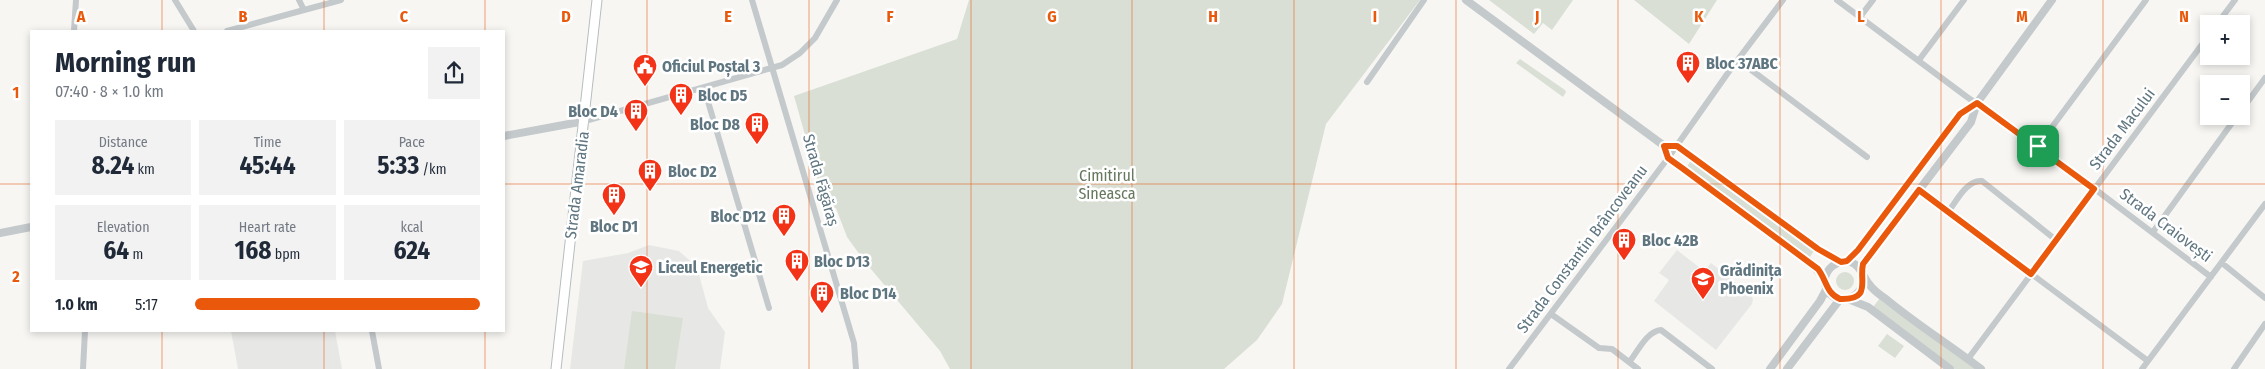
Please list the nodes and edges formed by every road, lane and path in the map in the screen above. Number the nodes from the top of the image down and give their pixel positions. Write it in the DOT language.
graph roads {
  1 [pos="76,0"];
  2 [pos="175,0"];
  3 [pos="299,0"];
  4 [pos="341,0"];
  5 [pos="596,0"];
  6 [pos="752,0"];
  7 [pos="836,0"];
  8 [pos="1424,0"];
  9 [pos="1466,0"];
  10 [pos="1784,0"];
  11 [pos="1838,0"];
  12 [pos="1872,0"];
  13 [pos="1964,0"];
  14 [pos="2052,0"];
  15 [pos="2146,0"];
  16 [pos="2234,0"];
  17 [pos="304,10"];
  18 [pos="2223,15"];
  19 [pos="1860,17"];
  20 [pos="74,30"];
  21 [pos="193,30"];
  22 [pos="231,30"];
  23 [pos="2200,47"];
  24 [pos="1738,60"];
  25 [pos="1919,60"];
  26 [pos="773,68"];
  27 [pos="2265,78"];
  28 [pos="1367,82"];
  29 [pos="704,88"];
  30 [pos="2250,99"];
  31 [pos="1977,103"];
  32 [pos="585,121"];
  33 [pos="2230,125"];
  34 [pos="505,136"];
  35 [pos="1664,146"];
  36 [pos="1677,146"];
  37 [pos="2038,146"];
  38 [pos="1867,157"];
  39 [pos="1668,158"];
  40 [pos="2094,189"];
  41 [pos="1919,190"];
  42 [pos="2265,204"];
  43 [pos="1948,212"];
  44 [pos="30,227"];
  45 [pos="2153,232"];
  46 [pos="0,233"];
  47 [pos="2056,240"];
  48 [pos="1844,261"];
  49 [pos="2222,263"];
  50 [pos="1862,274"];
  51 [pos="2031,274"];
  52 [pos="2212,277"];
  53 [pos="1825,279"];
  54 [pos="1827,288"];
  55 [pos="2265,298"];
  56 [pos="1844,299"];
  57 [pos="769,308"];
  58 [pos="1551,314"];
  59 [pos="2265,324"];
  60 [pos="85,332"];
  61 [pos="372,332"];
  62 [pos="1968,359"];
  63 [pos="2148,360"];
  64 [pos="1630,361"];
  65 [pos="83,369"];
  66 [pos="379,369"];
  67 [pos="556,369"];
  68 [pos="856,369"];
  69 [pos="1509,369"];
  70 [pos="1638,369"];
  71 [pos="1712,369"];
  72 [pos="1770,369"];
  73 [pos="1787,369"];
  74 [pos="1950,369"];
  75 [pos="1981,369"];
  76 [pos="2142,369"];
  77 [pos="2234,369"];
  1 -- 20 [label="street"];
  2 -- 21 [label="street"];
  3 -- 17 [label="street"];
  4 -- 17 [label="street"];
  5 -- 32 [label="main road, Strada Amaradia"];
  6 -- 26 [label="street, Strada Făgăraș"];
  7 -- 26 [label="street"];
  8 -- 28 [label="street"];
  9 -- 35 [label="street"];
  10 -- 24 [label="street, Strada Constantin Brâncoveanu"];
  11 -- 19 [label="street, Strada Craiovești"];
  12 -- 19 [label="street"];
  13 -- 25 [label="street"];
  14 -- 31 [label="street"];
  15 -- 37 [label="street"];
  16 -- 18 [label="street"];
  17 -- 22 [label="street"];
  19 -- 25 [label="street, Strada Craiovești"];
  23 -- 40 [label="street, Strada Macului"];
  24 -- 36 [label="street, Strada Constantin Brâncoveanu"];
  24 -- 38 [label="street"];
  25 -- 31 [label="street, Strada Craiovești"];
  26 -- 29 [label="street"];
  26 -- 68 [label="street, Strada Făgăraș"];
  27 -- 30 [label="street"];
  29 -- 32 [label="street"];
  29 -- 57 [label="street"];
  31 -- 37 [label="street, Strada Craiovești"];
  31 -- 41 [label="street"];
  31 -- 48 [label="street"];
  32 -- 34 [label="street"];
  32 -- 67 [label="main road, Strada Amaradia"];
  33 -- 45 [label="street"];
  35 -- 36 [label="street"];
  35 -- 39 [label="street"];
  36 -- 39 [label="street, Strada Constantin Brâncoveanu"];
  36 -- 48 [label="street"];
  37 -- 40 [label="street, Strada Craiovești"];
  39 -- 53 [label="street"];
  39 -- 58 [label="street, Strada Constantin Brâncoveanu"];
  40 -- 45 [label="street, Strada Craiovești"];
  40 -- 47 [label="street, Strada Macului"];
  41 -- 43 [label="street"];
  41 -- 50 [label="street"];
  42 -- 49 [label="street"];
  43 -- 47 [label="street"];
  43 -- 51 [label="street"];
  44 -- 46 [label="street"];
  45 -- 52 [label="street, Strada Craiovești"];
  47 -- 51 [label="street, Strada Macului"];
  48 -- 50 [label="street"];
  48 -- 53 [label="street"];
  49 -- 52 [label="street"];
  49 -- 55 [label="street"];
  50 -- 56 [label="street"];
  50 -- 62 [label="street"];
  51 -- 62 [label="street, Strada Macului"];
  51 -- 63 [label="street"];
  52 -- 63 [label="street"];
  53 -- 54 [label="street"];
  54 -- 56 [label="street"];
  54 -- 72 [label="street"];
  56 -- 73 [label="street"];
  56 -- 74 [label="street"];
  58 -- 64 [label="street"];
  58 -- 69 [label="street, Strada Constantin Brâncoveanu"];
  59 -- 77 [label="street"];
  60 -- 65 [label="street"];
  61 -- 66 [label="street"];
  62 -- 75 [label="street"];
  63 -- 76 [label="street"];
  64 -- 70 [label="street"];
  64 -- 71 [label="street"];
}
